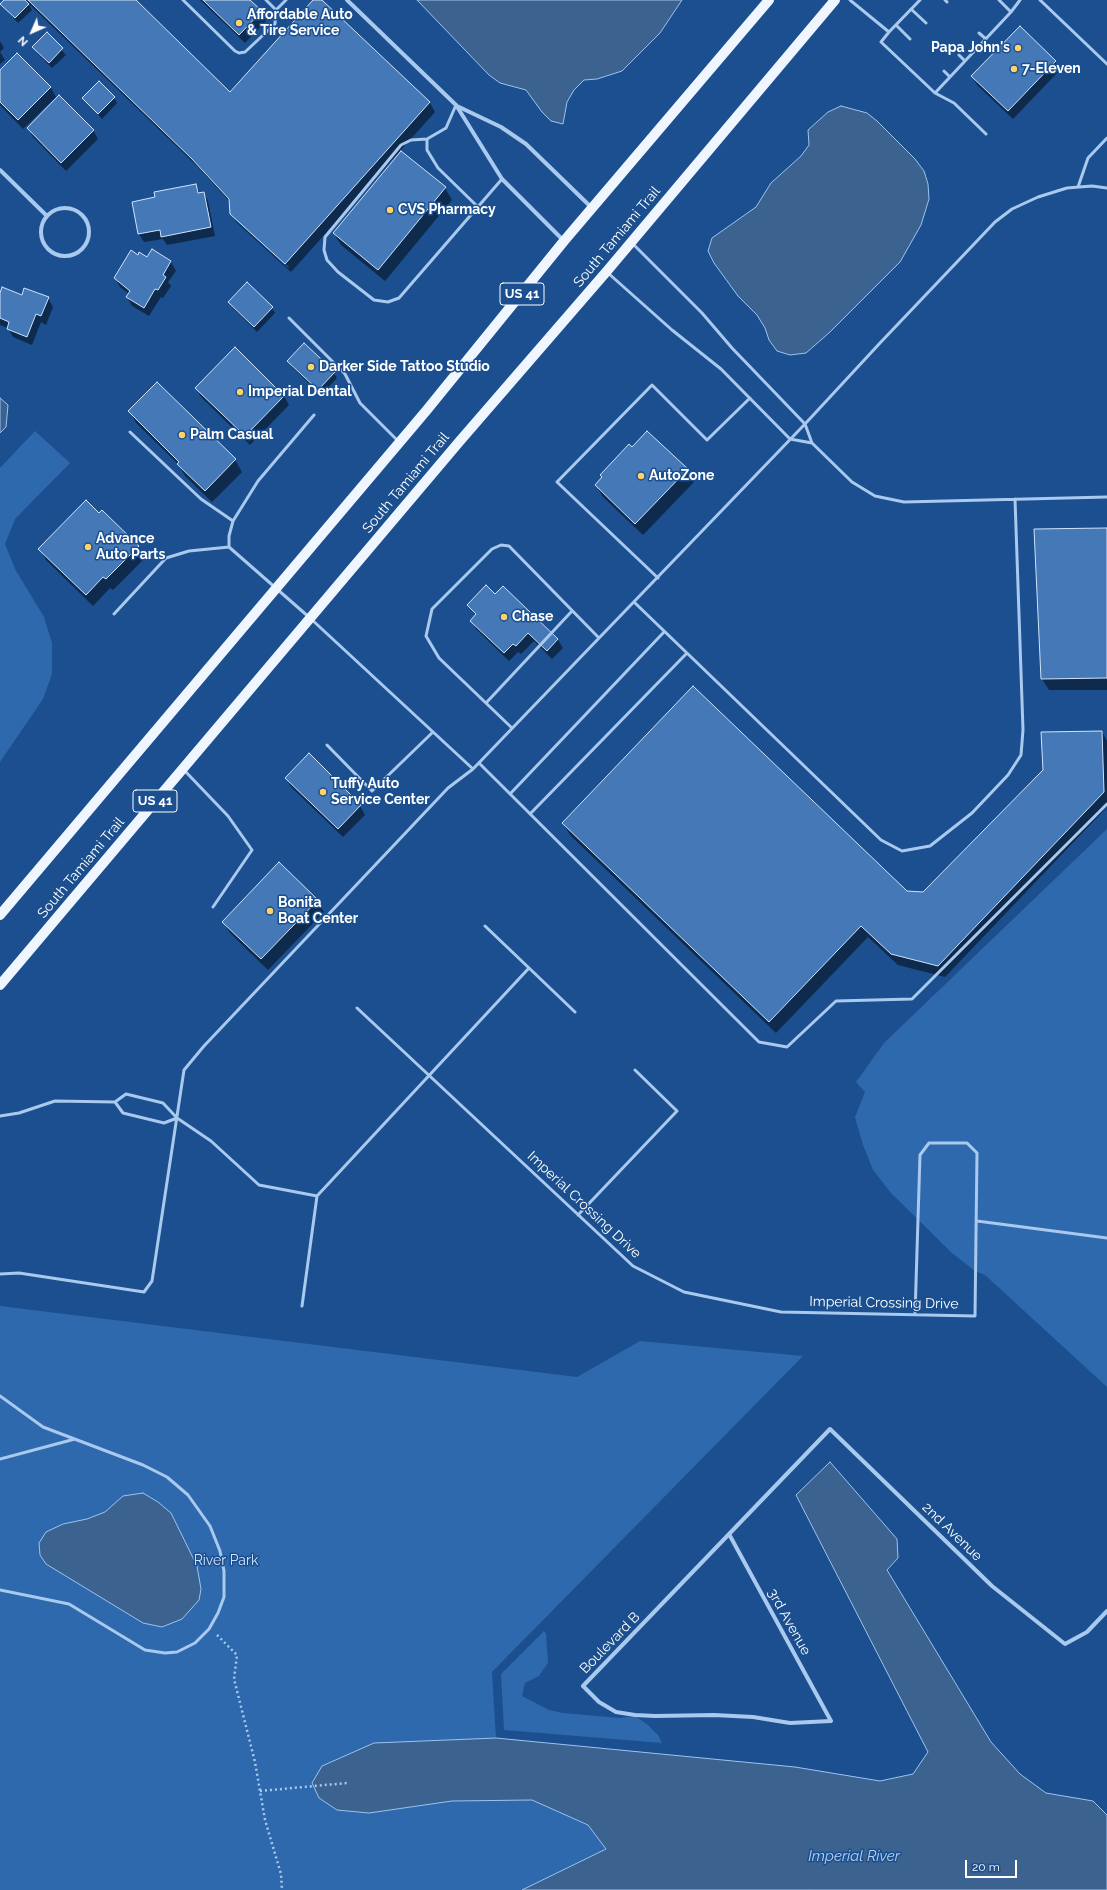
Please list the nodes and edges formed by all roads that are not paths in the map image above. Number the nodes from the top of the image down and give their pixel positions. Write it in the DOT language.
graph roads {
  1 [pos="183,0"];
  2 [pos="266,0"];
  3 [pos="286,0"];
  4 [pos="347,0"];
  5 [pos="769,0"];
  6 [pos="835,0"];
  7 [pos="850,0"];
  8 [pos="920,0"];
  9 [pos="999,0"];
  10 [pos="1020,0"];
  11 [pos="1040,0"];
  12 [pos="911,9"];
  13 [pos="276,10"];
  14 [pos="1012,12"];
  15 [pos="926,23"];
  16 [pos="896,25"];
  17 [pos="890,32"];
  18 [pos="979,33"];
  19 [pos="910,39"];
  20 [pos="986,39"];
  21 [pos="959,55"];
  22 [pos="965,61"];
  23 [pos="1107,64"];
  24 [pos="944,71"];
  25 [pos="950,77"];
  26 [pos="935,93"];
  27 [pos="456,106"];
  28 [pos="986,134"];
  29 [pos="1107,138"];
  30 [pos="427,139"];
  31 [pos="0,170"];
  32 [pos="502,179"];
  33 [pos="1078,187"];
  34 [pos="1107,188"];
  35 [pos="478,207"];
  36 [pos="592,208"];
  37 [pos="47,216"];
  38 [pos="564,241"];
  39 [pos="631,242"];
  40 [pos="607,271"];
  41 [pos="289,318"];
  42 [pos="750,398"];
  43 [pos="314,415"];
  44 [pos="805,424"];
  45 [pos="130,432"];
  46 [pos="790,439"];
  47 [pos="400,443"];
  48 [pos="812,443"];
  49 [pos="1107,497"];
  50 [pos="1015,499"];
  51 [pos="233,521"];
  52 [pos="229,547"];
  53 [pos="658,578"];
  54 [pos="276,589"];
  55 [pos="634,602"];
  56 [pos="572,611"];
  57 [pos="114,614"];
  58 [pos="310,618"];
  59 [pos="664,632"];
  60 [pos="599,638"];
  61 [pos="687,653"];
  62 [pos="486,703"];
  63 [pos="512,728"];
  64 [pos="433,732"];
  65 [pos="326,745"];
  66 [pos="479,763"];
  67 [pos="183,769"];
  68 [pos="473,769"];
  69 [pos="510,794"];
  70 [pos="1107,804"];
  71 [pos="530,814"];
  72 [pos="213,907"];
  73 [pos="0,915"];
  74 [pos="485,926"];
  75 [pos="529,968"];
  76 [pos="0,985"];
  77 [pos="357,1008"];
  78 [pos="575,1012"];
  79 [pos="635,1070"];
  80 [pos="429,1076"];
  81 [pos="114,1102"];
  82 [pos="0,1116"];
  83 [pos="177,1118"];
  84 [pos="318,1196"];
  85 [pos="578,1215"];
  86 [pos="977,1222"];
  87 [pos="1107,1238"];
  88 [pos="0,1274"];
  89 [pos="302,1306"];
  90 [pos="916,1315"];
  91 [pos="0,1396"];
  92 [pos="830,1429"];
  93 [pos="75,1439"];
  94 [pos="0,1458"];
  95 [pos="729,1534"];
  96 [pos="0,1590"];
  97 [pos="1107,1611"];
  98 [pos="831,1721"];
  1 -- 13 [label="lane"];
  2 -- 13 [label="lane"];
  3 -- 13 [label="lane"];
  4 -- 27 [label="street"];
  5 -- 36 [label="main road, US 41"];
  6 -- 39 [label="main road, South Tamiami Trail / US 41"];
  7 -- 17 [label="lane"];
  8 -- 12 [label="lane"];
  9 -- 14 [label="lane"];
  10 -- 14 [label="lane"];
  11 -- 23 [label="lane"];
  12 -- 15 [label="lane"];
  12 -- 16 [label="lane"];
  14 -- 20 [label="lane"];
  16 -- 17 [label="lane"];
  16 -- 19 [label="lane"];
  17 -- 26 [label="lane"];
  18 -- 20 [label="lane"];
  20 -- 22 [label="lane"];
  21 -- 22 [label="lane"];
  22 -- 25 [label="lane"];
  24 -- 25 [label="lane"];
  25 -- 26 [label="lane"];
  26 -- 28 [label="lane"];
  27 -- 30 [label="lane"];
  27 -- 32 [label="street"];
  27 -- 36 [label="street"];
  29 -- 33 [label="lane"];
  30 -- 35 [label="lane"];
  30 -- 35 [label="lane"];
  31 -- 37 [label="street"];
  32 -- 35 [label="lane"];
  32 -- 38 [label="street"];
  33 -- 34 [label="lane"];
  33 -- 44 [label="lane"];
  36 -- 38 [label="main road, US 41"];
  37 -- 37 [label="street"];
  38 -- 47 [label="main road, US 41"];
  39 -- 40 [label="main road, South Tamiami Trail / US 41"];
  39 -- 44 [label="lane"];
  40 -- 42 [label="lane"];
  40 -- 58 [label="main road, South Tamiami Trail / US 41"];
  41 -- 47 [label="lane"];
  42 -- 46 [label="lane"];
  42 -- 53 [label="lane"];
  43 -- 51 [label="lane"];
  44 -- 46 [label="lane"];
  44 -- 48 [label="lane"];
  45 -- 51 [label="lane"];
  46 -- 48 [label="lane"];
  46 -- 53 [label="lane"];
  47 -- 54 [label="main road, US 41"];
  48 -- 50 [label="lane"];
  49 -- 50 [label="lane"];
  50 -- 61 [label="lane"];
  51 -- 52 [label="lane"];
  52 -- 54 [label="lane"];
  52 -- 57 [label="lane"];
  53 -- 55 [label="lane"];
  54 -- 58 [label="lane"];
  54 -- 73 [label="main road, US 41"];
  55 -- 59 [label="lane"];
  55 -- 60 [label="lane"];
  56 -- 60 [label="lane"];
  56 -- 62 [label="lane"];
  56 -- 62 [label="lane"];
  58 -- 64 [label="lane"];
  58 -- 67 [label="main road, South Tamiami Trail / US 41"];
  59 -- 61 [label="lane"];
  59 -- 69 [label="lane"];
  60 -- 63 [label="lane"];
  61 -- 71 [label="lane"];
  62 -- 63 [label="lane"];
  63 -- 66 [label="lane"];
  64 -- 65 [label="lane"];
  64 -- 68 [label="lane"];
  66 -- 68 [label="lane"];
  66 -- 69 [label="lane"];
  67 -- 72 [label="lane"];
  67 -- 76 [label="main road, South Tamiami Trail / US 41"];
  68 -- 83 [label="lane"];
  69 -- 71 [label="lane"];
  70 -- 71 [label="lane"];
  74 -- 75 [label="lane"];
  75 -- 78 [label="lane"];
  75 -- 80 [label="lane"];
  77 -- 80 [label="lane, Imperial Crossing Drive"];
  79 -- 85 [label="lane"];
  80 -- 84 [label="lane"];
  80 -- 85 [label="lane, Imperial Crossing Drive"];
  81 -- 82 [label="lane"];
  81 -- 83 [label="lane"];
  81 -- 83 [label="lane"];
  83 -- 84 [label="lane"];
  83 -- 88 [label="lane"];
  84 -- 89 [label="lane"];
  85 -- 90 [label="lane, Imperial Crossing Drive"];
  86 -- 87 [label="lane"];
  86 -- 90 [label="lane, Imperial Crossing Drive"];
  86 -- 90 [label="lane"];
  91 -- 93 [label="lane"];
  92 -- 95 [label="street, Boulevard B"];
  92 -- 97 [label="street, 2nd Avenue"];
  93 -- 94 [label="lane"];
  93 -- 96 [label="lane"];
  95 -- 98 [label="street, 3rd Avenue"];
  95 -- 98 [label="street, Boulevard B"];
}
